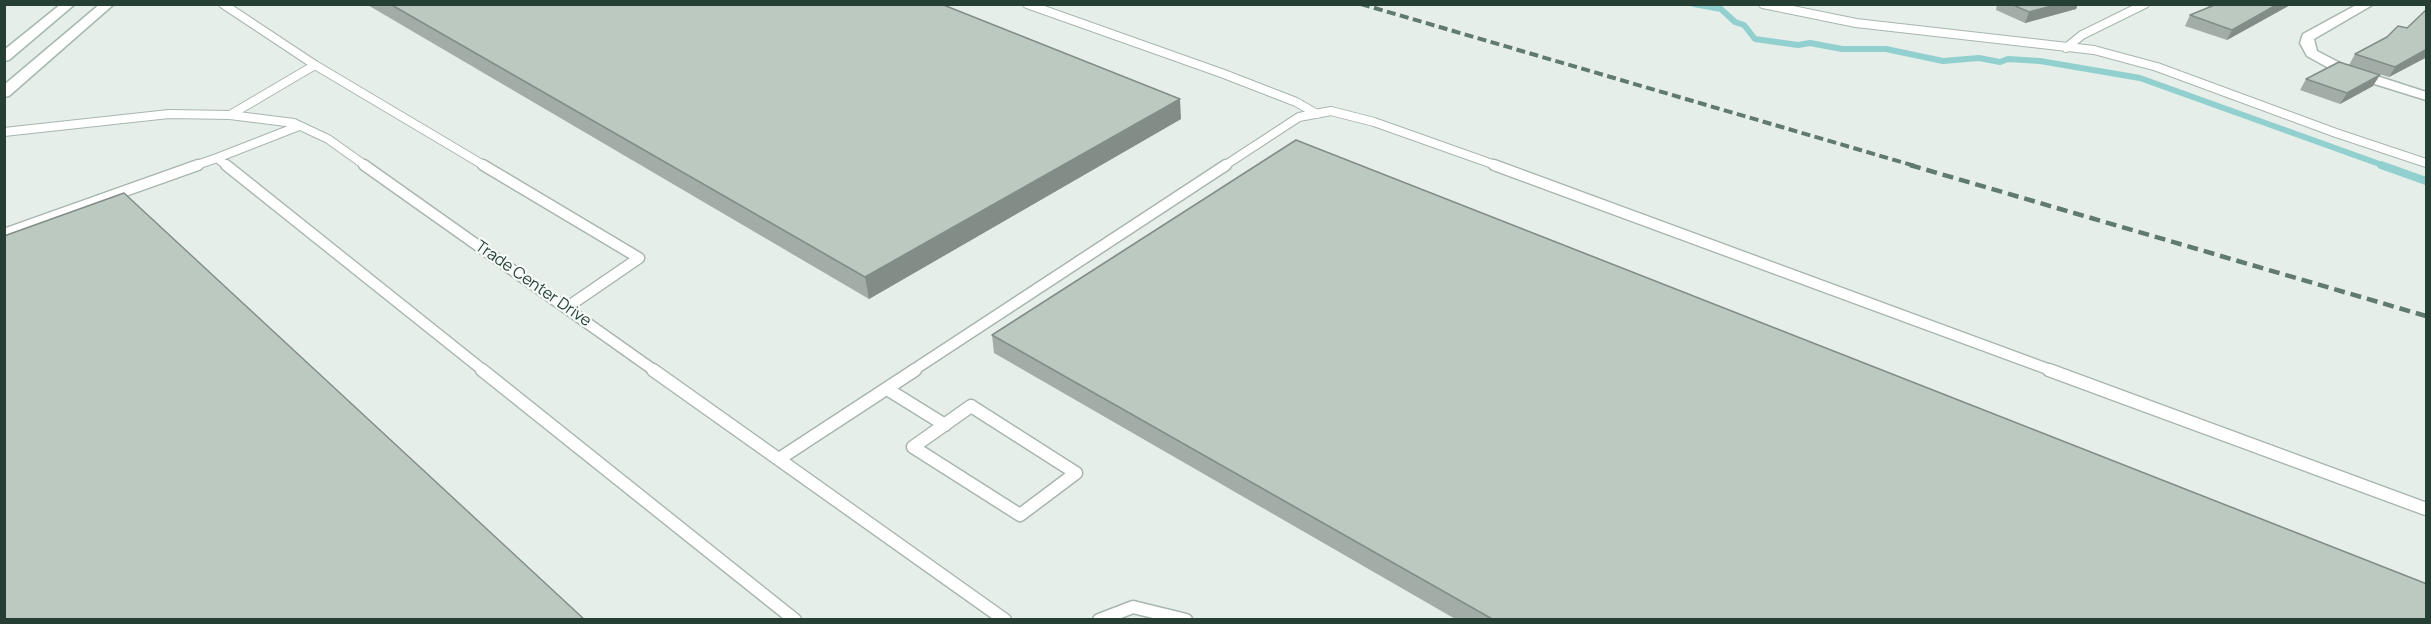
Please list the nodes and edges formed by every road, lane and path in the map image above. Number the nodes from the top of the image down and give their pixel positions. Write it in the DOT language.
graph roads {
  1 [pos="69,4"];
  2 [pos="108,4"];
  3 [pos="242,4"];
  4 [pos="1027,4"];
  5 [pos="1763,4"];
  6 [pos="2145,4"];
  7 [pos="2367,4"];
  8 [pos="226,6"];
  9 [pos="2066,48"];
  10 [pos="4,57"];
  11 [pos="315,65"];
  12 [pos="4,93"];
  13 [pos="2427,96"];
  14 [pos="1317,114"];
  15 [pos="231,115"];
  16 [pos="299,126"];
  17 [pos="4,132"];
  18 [pos="217,158"];
  19 [pos="2427,163"];
  20 [pos="4,234"];
  21 [pos="566,308"];
  22 [pos="887,388"];
  23 [pos="945,425"];
  24 [pos="779,459"];
  25 [pos="2427,509"];
  26 [pos="795,620"];
  27 [pos="1005,620"];
  28 [pos="1099,620"];
  29 [pos="1186,620"];
  1 -- 10 [label="main road"];
  2 -- 12 [label="main road"];
  3 -- 8 [label="lane"];
  4 -- 14 [label="lane"];
  5 -- 9 [label="lane"];
  6 -- 9 [label="lane"];
  7 -- 13 [label="main road"];
  8 -- 11 [label="lane"];
  9 -- 19 [label="lane"];
  11 -- 15 [label="lane"];
  11 -- 21 [label="lane"];
  14 -- 22 [label="lane"];
  14 -- 25 [label="lane"];
  15 -- 16 [label="lane, Trade Center Drive"];
  15 -- 17 [label="lane, Trade Center Drive"];
  16 -- 18 [label="lane"];
  16 -- 21 [label="lane, Trade Center Drive"];
  18 -- 20 [label="lane"];
  18 -- 26 [label="lane"];
  21 -- 24 [label="lane, Trade Center Drive"];
  22 -- 23 [label="lane"];
  22 -- 24 [label="lane"];
  23 -- 23 [label="lane"];
  24 -- 27 [label="lane, Trade Center Drive"];
  28 -- 29 [label="lane"];
}
